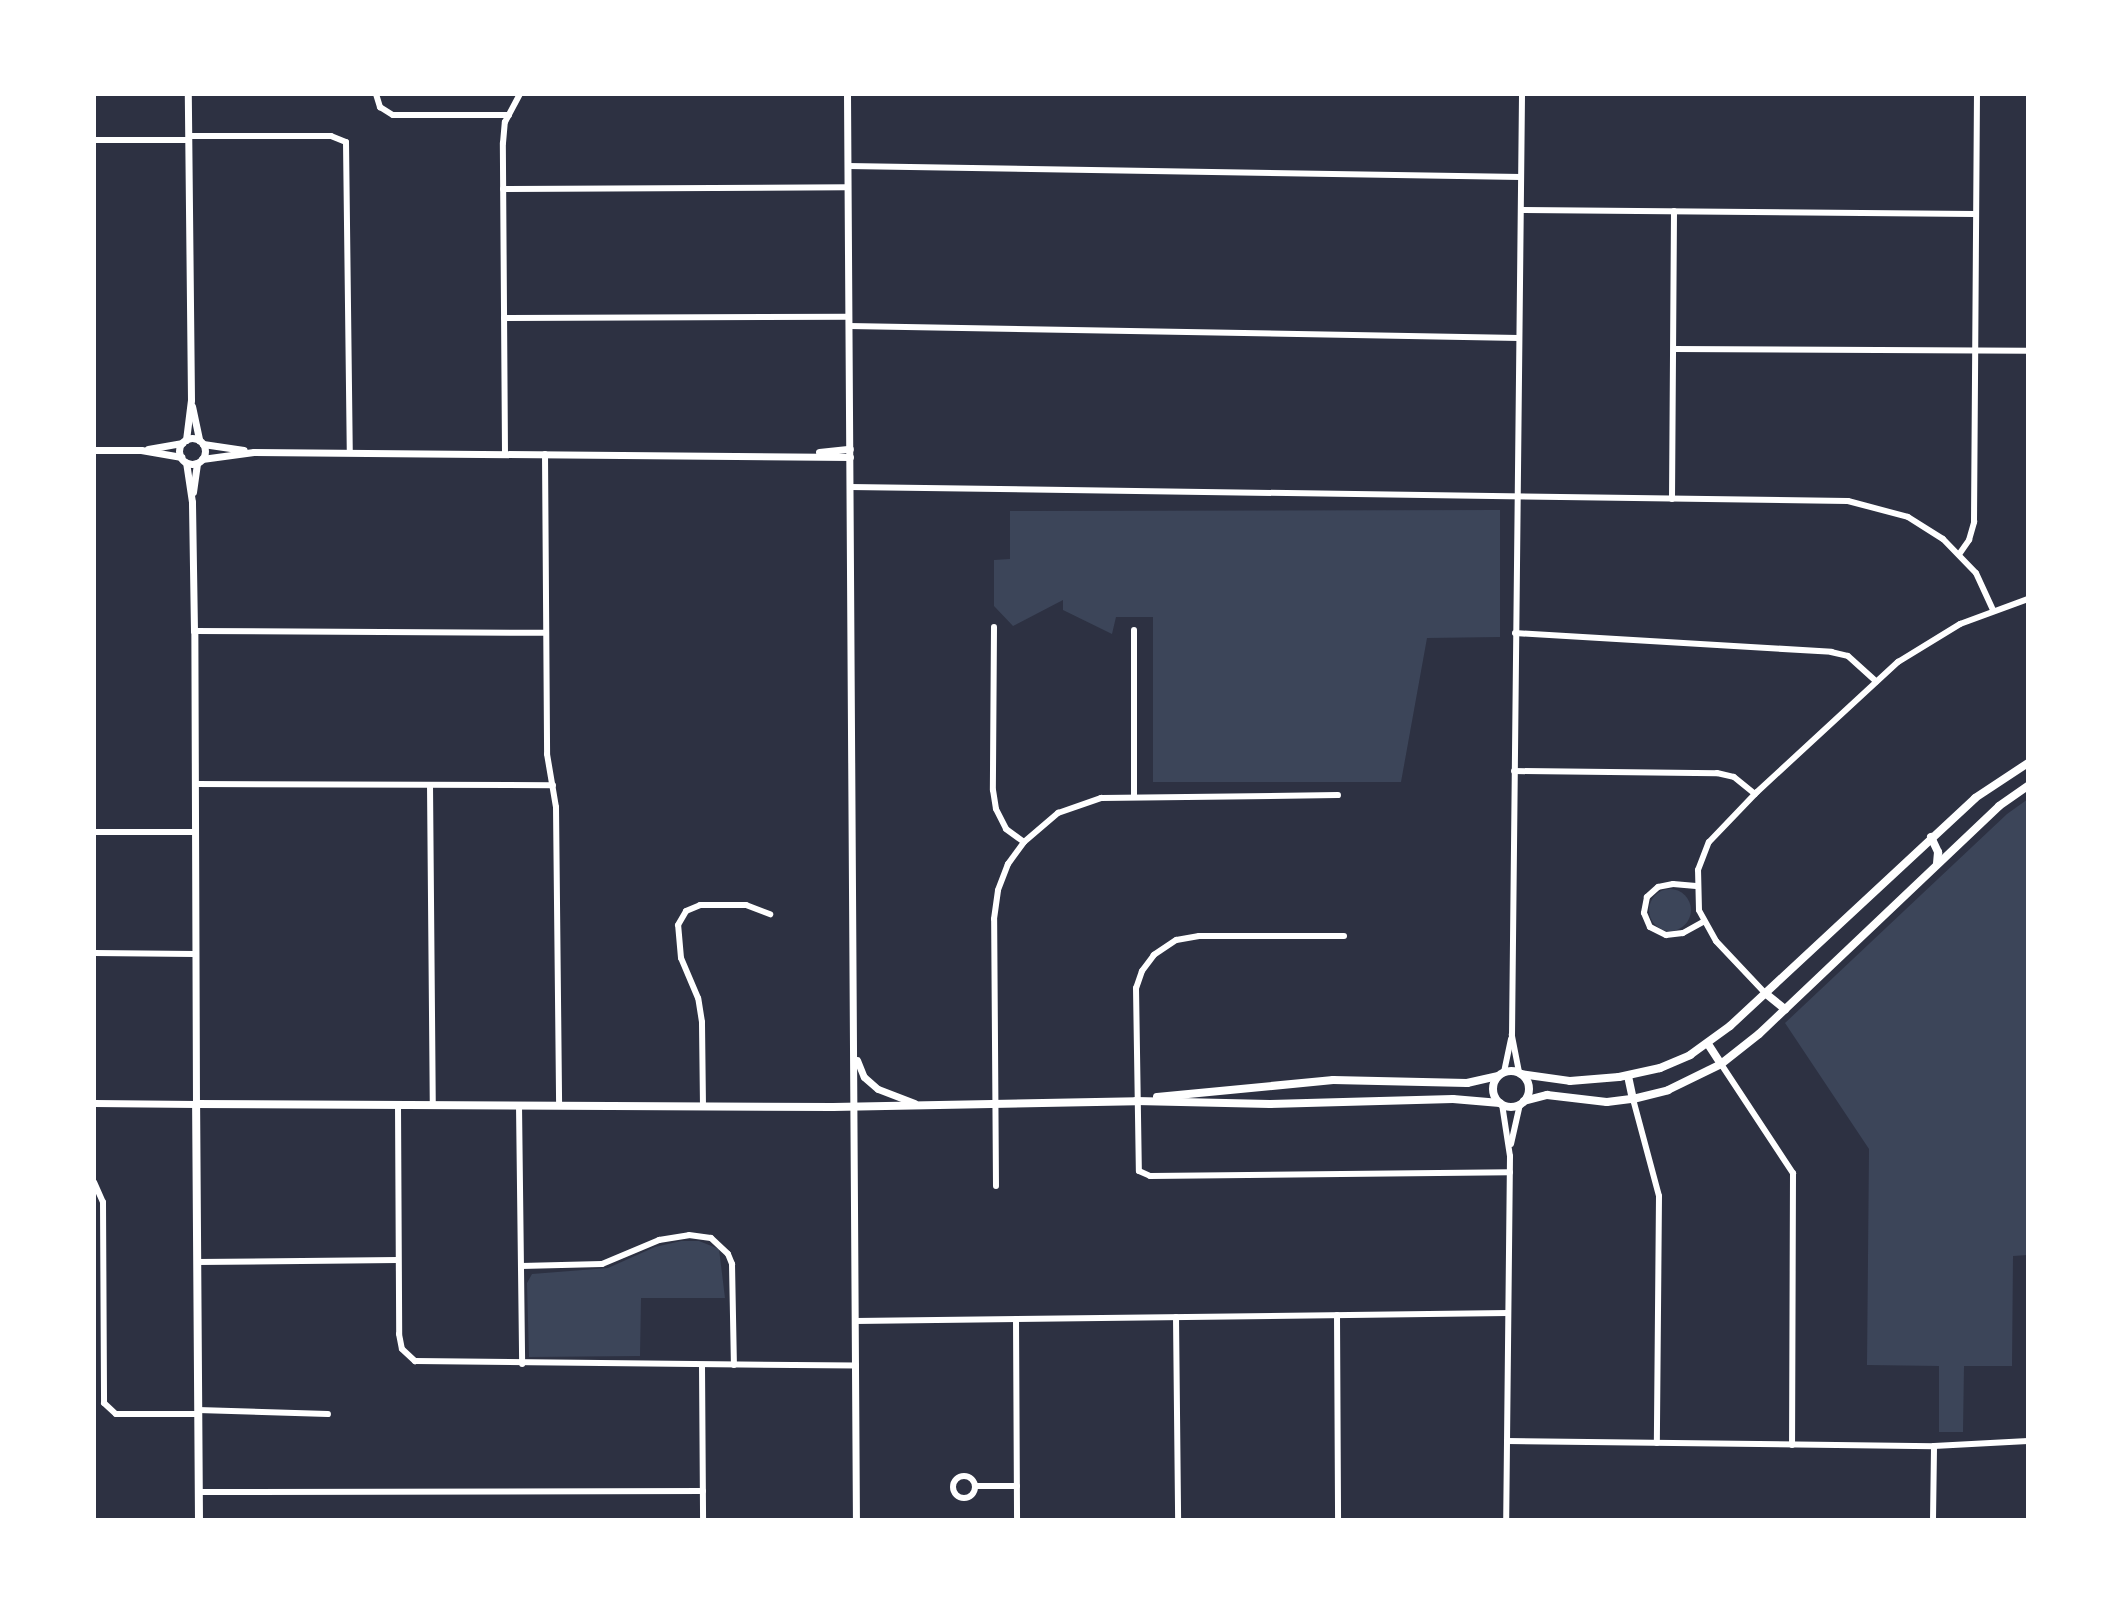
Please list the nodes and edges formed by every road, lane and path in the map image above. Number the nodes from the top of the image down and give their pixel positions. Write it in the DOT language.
graph roads {
  1 [pos="188,94"];
  2 [pos="376,94"];
  3 [pos="520,94"];
  4 [pos="847,94"];
  5 [pos="1522,94"];
  6 [pos="1977,94"];
  7 [pos="509,115"];
  8 [pos="189,138"];
  9 [pos="94,140"];
  10 [pos="848,166"];
  11 [pos="1521,177"];
  12 [pos="848,187"];
  13 [pos="503,189"];
  14 [pos="1521,210"];
  15 [pos="1674,211"];
  16 [pos="1975,214"];
  17 [pos="849,317"];
  18 [pos="504,318"];
  19 [pos="849,326"];
  20 [pos="1519,338"];
  21 [pos="1674,349"];
  22 [pos="1974,351"];
  23 [pos="2028,351"];
  24 [pos="191,400"];
  25 [pos="184,442"];
  26 [pos="201,442"];
  27 [pos="94,450"];
  28 [pos="141,450"];
  29 [pos="254,452"];
  30 [pos="350,453"];
  31 [pos="505,453"];
  32 [pos="850,453"];
  33 [pos="545,454"];
  34 [pos="183,459"];
  35 [pos="200,461"];
  36 [pos="850,487"];
  37 [pos="1517,498"];
  38 [pos="1672,499"];
  39 [pos="192,502"];
  40 [pos="1960,553"];
  41 [pos="2028,599"];
  42 [pos="1993,610"];
  43 [pos="994,627"];
  44 [pos="1134,630"];
  45 [pos="194,631"];
  46 [pos="546,633"];
  47 [pos="1515,633"];
  48 [pos="1876,681"];
  49 [pos="2028,763"];
  50 [pos="1514,771"];
  51 [pos="195,784"];
  52 [pos="430,785"];
  53 [pos="553,785"];
  54 [pos="2028,786"];
  55 [pos="1755,794"];
  56 [pos="1134,795"];
  57 [pos="1338,795"];
  58 [pos="94,832"];
  59 [pos="194,832"];
  60 [pos="1931,837"];
  61 [pos="1024,842"];
  62 [pos="1937,864"];
  63 [pos="1696,886"];
  64 [pos="770,914"];
  65 [pos="1703,922"];
  66 [pos="1344,936"];
  67 [pos="94,953"];
  68 [pos="195,954"];
  69 [pos="1765,993"];
  70 [pos="1785,1009"];
  71 [pos="1512,1035"];
  72 [pos="1708,1044"];
  73 [pos="855,1054"];
  74 [pos="1721,1064"];
  75 [pos="1520,1073"];
  76 [pos="1501,1074"];
  77 [pos="1628,1076"];
  78 [pos="1633,1099"];
  79 [pos="1136,1101"];
  80 [pos="94,1103"];
  81 [pos="995,1103"];
  82 [pos="1522,1103"];
  83 [pos="196,1104"];
  84 [pos="1501,1104"];
  85 [pos="398,1105"];
  86 [pos="433,1105"];
  87 [pos="519,1105"];
  88 [pos="559,1105"];
  89 [pos="918,1105"];
  90 [pos="703,1106"];
  91 [pos="854,1106"];
  92 [pos="1510,1156"];
  93 [pos="1510,1172"];
  94 [pos="94,1182"];
  95 [pos="996,1186"];
  96 [pos="398,1260"];
  97 [pos="197,1262"];
  98 [pos="521,1266"];
  99 [pos="1508,1313"];
  100 [pos="1337,1315"];
  101 [pos="1176,1317"];
  102 [pos="1016,1319"];
  103 [pos="855,1321"];
  104 [pos="522,1364"];
  105 [pos="734,1365"];
  106 [pos="702,1366"];
  107 [pos="856,1366"];
  108 [pos="198,1412"];
  109 [pos="328,1414"];
  110 [pos="1507,1441"];
  111 [pos="2028,1441"];
  112 [pos="1657,1443"];
  113 [pos="1792,1445"];
  114 [pos="1934,1446"];
  115 [pos="975,1486"];
  116 [pos="1017,1486"];
  117 [pos="703,1491"];
  118 [pos="199,1492"];
  119 [pos="199,1520"];
  120 [pos="703,1520"];
  121 [pos="856,1520"];
  122 [pos="1017,1520"];
  123 [pos="1178,1520"];
  124 [pos="1338,1520"];
  125 [pos="1506,1520"];
  126 [pos="1933,1520"];
  1 -- 8 [label="street"];
  2 -- 7 [label="street"];
  3 -- 7 [label="street"];
  4 -- 10 [label="street"];
  5 -- 11 [label="street"];
  6 -- 16 [label="street"];
  7 -- 13 [label="street"];
  8 -- 9 [label="street"];
  8 -- 24 [label="street"];
  8 -- 30 [label="street"];
  10 -- 11 [label="street"];
  10 -- 12 [label="street"];
  11 -- 14 [label="street"];
  12 -- 13 [label="street"];
  12 -- 17 [label="street"];
  13 -- 18 [label="street"];
  14 -- 15 [label="street"];
  14 -- 20 [label="street"];
  15 -- 16 [label="street"];
  15 -- 21 [label="street"];
  16 -- 22 [label="street"];
  17 -- 18 [label="street"];
  17 -- 19 [label="street"];
  18 -- 31 [label="street"];
  19 -- 20 [label="street"];
  19 -- 32 [label="street"];
  20 -- 37 [label="street"];
  21 -- 22 [label="street"];
  21 -- 38 [label="street"];
  22 -- 23 [label="street"];
  22 -- 40 [label="street"];
  24 -- 25 [label="street"];
  24 -- 26 [label="street"];
  25 -- 26 [label="street"];
  25 -- 28 [label="street"];
  25 -- 34 [label="street"];
  26 -- 29 [label="street"];
  26 -- 35 [label="street"];
  27 -- 28 [label="street"];
  28 -- 34 [label="street"];
  29 -- 30 [label="street"];
  29 -- 35 [label="street"];
  30 -- 31 [label="street"];
  31 -- 33 [label="street"];
  32 -- 33 [label="street"];
  32 -- 36 [label="street"];
  33 -- 46 [label="street"];
  34 -- 35 [label="street"];
  34 -- 39 [label="street"];
  35 -- 39 [label="street"];
  36 -- 37 [label="street"];
  36 -- 73 [label="street"];
  37 -- 38 [label="street"];
  37 -- 47 [label="street"];
  38 -- 40 [label="street"];
  39 -- 45 [label="street"];
  40 -- 42 [label="street"];
  41 -- 42 [label="street"];
  42 -- 48 [label="street"];
  43 -- 61 [label="street"];
  44 -- 56 [label="street"];
  45 -- 46 [label="street"];
  45 -- 51 [label="street"];
  46 -- 53 [label="street"];
  47 -- 48 [label="street"];
  47 -- 50 [label="street"];
  48 -- 55 [label="street"];
  49 -- 60 [label="main road"];
  50 -- 55 [label="street"];
  50 -- 71 [label="street"];
  51 -- 52 [label="street"];
  51 -- 59 [label="street"];
  52 -- 53 [label="street"];
  52 -- 86 [label="street"];
  53 -- 88 [label="street"];
  54 -- 62 [label="main road"];
  55 -- 63 [label="street"];
  56 -- 57 [label="street"];
  56 -- 61 [label="street"];
  58 -- 59 [label="street"];
  59 -- 68 [label="street"];
  60 -- 62 [label="main road"];
  60 -- 69 [label="main road"];
  61 -- 81 [label="street"];
  62 -- 70 [label="main road"];
  63 -- 65 [label="street"];
  63 -- 65 [label="street"];
  64 -- 90 [label="street"];
  65 -- 69 [label="street"];
  66 -- 79 [label="street"];
  67 -- 68 [label="street"];
  68 -- 83 [label="street"];
  69 -- 70 [label="main road"];
  69 -- 72 [label="main road"];
  70 -- 74 [label="main road"];
  71 -- 75 [label="street"];
  71 -- 76 [label="street"];
  72 -- 74 [label="main road"];
  72 -- 77 [label="main road"];
  73 -- 89 [label="street"];
  73 -- 91 [label="street"];
  74 -- 78 [label="main road"];
  74 -- 113 [label="street"];
  75 -- 76 [label="main road"];
  75 -- 77 [label="main road"];
  75 -- 82 [label="main road"];
  76 -- 79 [label="main road"];
  76 -- 84 [label="main road"];
  77 -- 78 [label="main road"];
  78 -- 82 [label="main road"];
  78 -- 112 [label="street"];
  79 -- 81 [label="main road"];
  79 -- 84 [label="main road"];
  79 -- 93 [label="street"];
  80 -- 83 [label="street"];
  81 -- 89 [label="main road"];
  81 -- 95 [label="street"];
  82 -- 84 [label="main road"];
  82 -- 92 [label="street"];
  83 -- 85 [label="main road"];
  83 -- 97 [label="main road"];
  84 -- 92 [label="street"];
  85 -- 86 [label="main road"];
  85 -- 96 [label="street"];
  86 -- 87 [label="main road"];
  87 -- 88 [label="main road"];
  87 -- 98 [label="street"];
  88 -- 90 [label="main road"];
  89 -- 91 [label="main road"];
  90 -- 91 [label="main road"];
  91 -- 103 [label="street"];
  92 -- 93 [label="street"];
  93 -- 99 [label="street"];
  94 -- 108 [label="street"];
  96 -- 97 [label="street"];
  96 -- 104 [label="street"];
  97 -- 108 [label="main road"];
  98 -- 104 [label="street"];
  98 -- 105 [label="street"];
  99 -- 100 [label="street"];
  99 -- 110 [label="street"];
  100 -- 101 [label="street"];
  100 -- 124 [label="street"];
  101 -- 102 [label="street"];
  101 -- 123 [label="street"];
  102 -- 103 [label="street"];
  102 -- 116 [label="street"];
  103 -- 107 [label="street"];
  104 -- 106 [label="street"];
  105 -- 106 [label="street"];
  105 -- 107 [label="street"];
  106 -- 117 [label="street"];
  107 -- 121 [label="street"];
  108 -- 109 [label="street"];
  108 -- 118 [label="main road"];
  110 -- 112 [label="street"];
  110 -- 125 [label="street"];
  111 -- 114 [label="street"];
  112 -- 113 [label="street"];
  113 -- 114 [label="street"];
  114 -- 126 [label="street"];
  115 -- 116 [label="street"];
  116 -- 122 [label="street"];
  117 -- 118 [label="street"];
  117 -- 120 [label="street"];
  118 -- 119 [label="main road"];
}
